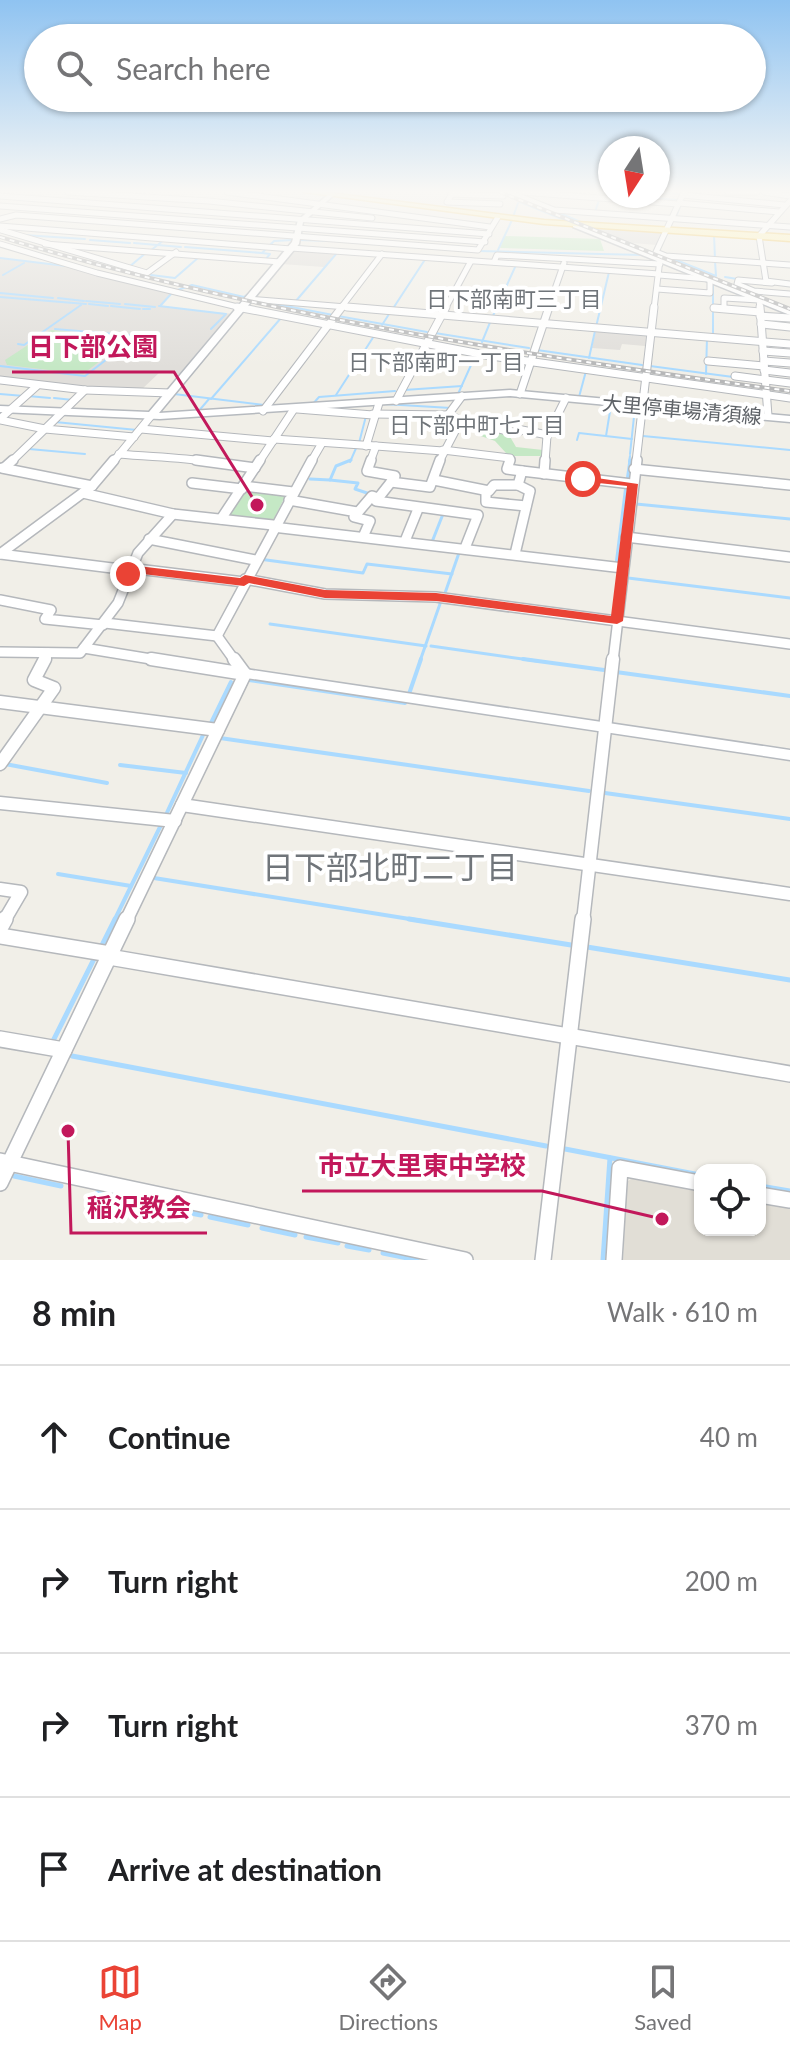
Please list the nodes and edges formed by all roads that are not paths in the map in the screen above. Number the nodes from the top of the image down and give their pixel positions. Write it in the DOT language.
graph roads {
  1 [pos="22,251"];
  2 [pos="66,251"];
  3 [pos="122,251"];
  4 [pos="133,251"];
  5 [pos="179,251"];
  6 [pos="289,251"];
  7 [pos="333,251"];
  8 [pos="635,251"];
  9 [pos="657,251"];
  10 [pos="761,251"];
  11 [pos="70,252"];
  12 [pos="175,254"];
  13 [pos="382,254"];
  14 [pos="90,258"];
  15 [pos="566,258"];
  16 [pos="103,261"];
  17 [pos="471,261"];
  18 [pos="718,261"];
  19 [pos="280,262"];
  20 [pos="494,262"];
  21 [pos="660,262"];
  22 [pos="69,265"];
  23 [pos="790,265"];
  24 [pos="764,266"];
  25 [pos="563,267"];
  26 [pos="659,275"];
  27 [pos="709,282"];
  28 [pos="790,284"];
  29 [pos="657,286"];
  30 [pos="790,294"];
  31 [pos="249,299"];
  32 [pos="759,300"];
  33 [pos="342,307"];
  34 [pos="241,308"];
  35 [pos="714,308"];
  36 [pos="724,309"];
  37 [pos="441,315"];
  38 [pos="790,315"];
  39 [pos="760,318"];
  40 [pos="543,323"];
  41 [pos="328,326"];
  42 [pos="786,326"];
  43 [pos="651,332"];
  44 [pos="762,342"];
  45 [pos="425,344"];
  46 [pos="788,344"];
  47 [pos="763,351"];
  48 [pos="790,353"];
  49 [pos="530,361"];
  50 [pos="708,361"];
  51 [pos="790,363"];
  52 [pos="764,366"];
  53 [pos="790,373"];
  54 [pos="735,376"];
  55 [pos="645,378"];
  56 [pos="0,380"];
  57 [pos="765,380"];
  58 [pos="790,383"];
  59 [pos="38,385"];
  60 [pos="85,390"];
  61 [pos="170,393"];
  62 [pos="520,394"];
  63 [pos="766,395"];
  64 [pos="462,396"];
  65 [pos="566,398"];
  66 [pos="790,398"];
  67 [pos="396,401"];
  68 [pos="379,403"];
  69 [pos="641,405"];
  70 [pos="6,409"];
  71 [pos="296,409"];
  72 [pos="263,411"];
  73 [pos="63,412"];
  74 [pos="373,415"];
  75 [pos="448,415"];
  76 [pos="151,416"];
  77 [pos="768,416"];
  78 [pos="0,419"];
  79 [pos="790,419"];
  80 [pos="461,420"];
  81 [pos="45,429"];
  82 [pos="141,429"];
  83 [pos="181,434"];
  84 [pos="548,435"];
  85 [pos="134,437"];
  86 [pos="274,440"];
  87 [pos="322,443"];
  88 [pos="371,446"];
  89 [pos="443,450"];
  90 [pos="119,454"];
  91 [pos="165,455"];
  92 [pos="2,468"];
  93 [pos="255,468"];
  94 [pos="634,469"];
  95 [pos="522,471"];
  96 [pos="544,474"];
  97 [pos="434,480"];
  98 [pos="391,482"];
  99 [pos="192,483"];
  100 [pos="632,484"];
  101 [pos="518,485"];
  102 [pos="790,485"];
  103 [pos="92,486"];
  104 [pos="243,488"];
  105 [pos="486,491"];
  106 [pos="83,493"];
  107 [pos="291,496"];
  108 [pos="378,498"];
  109 [pos="526,506"];
  110 [pos="418,509"];
  111 [pos="357,512"];
  112 [pos="173,514"];
  113 [pos="221,519"];
  114 [pos="273,526"];
  115 [pos="363,537"];
  116 [pos="626,537"];
  117 [pos="149,539"];
  118 [pos="405,541"];
  119 [pos="465,548"];
  120 [pos="0,554"];
  121 [pos="515,554"];
  122 [pos="790,557"];
  123 [pos="255,560"];
  124 [pos="623,568"];
  125 [pos="128,569"];
  126 [pos="244,581"];
  127 [pos="0,600"];
  128 [pos="617,621"];
  129 [pos="104,624"];
  130 [pos="217,636"];
  131 [pos="790,644"];
  132 [pos="84,648"];
  133 [pos="0,652"];
  134 [pos="48,653"];
  135 [pos="245,674"];
  136 [pos="0,702"];
  137 [pos="40,707"];
  138 [pos="604,727"];
  139 [pos="218,730"];
  140 [pos="790,755"];
  141 [pos="0,764"];
  142 [pos="0,803"];
  143 [pos="182,805"];
  144 [pos="175,821"];
  145 [pos="589,865"];
  146 [pos="0,889"];
  147 [pos="790,894"];
  148 [pos="0,928"];
  149 [pos="0,936"];
  150 [pos="110,956"];
  151 [pos="569,1036"];
  152 [pos="0,1039"];
  153 [pos="64,1050"];
  154 [pos="790,1074"];
  155 [pos="5,1162"];
  156 [pos="694,1182"];
  157 [pos="0,1183"];
  158 [pos="766,1196"];
  159 [pos="790,1200"];
  160 [pos="465,1260"];
  161 [pos="543,1260"];
  162 [pos="614,1260"];
  1 -- 22 [label="street"];
  2 -- 11 [label="street"];
  3 -- 16 [label="street"];
  4 -- 12 [label="street"];
  5 -- 12 [label="street"];
  6 -- 19 [label="street"];
  7 -- 13 [label="street"];
  8 -- 21 [label="street"];
  9 -- 24 [label="street"];
  10 -- 24 [label="street"];
  11 -- 14 [label="street"];
  12 -- 16 [label="street"];
  12 -- 19 [label="street"];
  13 -- 17 [label="street"];
  13 -- 33 [label="street"];
  14 -- 16 [label="street"];
  14 -- 22 [label="street"];
  15 -- 20 [label="street"];
  15 -- 21 [label="street"];
  15 -- 25 [label="street"];
  17 -- 20 [label="street"];
  17 -- 37 [label="street"];
  18 -- 24 [label="street"];
  19 -- 31 [label="street"];
  20 -- 25 [label="street"];
  21 -- 26 [label="street"];
  21 -- 27 [label="street"];
  22 -- 34 [label="street"];
  23 -- 24 [label="street"];
  24 -- 28 [label="street"];
  25 -- 26 [label="street"];
  25 -- 40 [label="street"];
  26 -- 27 [label="street"];
  26 -- 29 [label="street"];
  27 -- 29 [label="street"];
  27 -- 32 [label="street"];
  28 -- 30 [label="street"];
  29 -- 43 [label="street"];
  31 -- 33 [label="street"];
  31 -- 34 [label="street"];
  32 -- 36 [label="street"];
  32 -- 38 [label="street"];
  32 -- 39 [label="street"];
  33 -- 37 [label="street"];
  33 -- 41 [label="street"];
  34 -- 41 [label="street"];
  34 -- 61 [label="street"];
  35 -- 36 [label="street"];
  36 -- 39 [label="street"];
  37 -- 40 [label="street"];
  37 -- 45 [label="street"];
  38 -- 39 [label="street"];
  39 -- 42 [label="street"];
  39 -- 44 [label="street"];
  40 -- 43 [label="street"];
  40 -- 49 [label="street"];
  41 -- 45 [label="street"];
  41 -- 72 [label="street"];
  42 -- 46 [label="street"];
  43 -- 44 [label="street"];
  43 -- 55 [label="street"];
  44 -- 46 [label="street"];
  44 -- 47 [label="street"];
  45 -- 49 [label="street"];
  45 -- 67 [label="street"];
  47 -- 48 [label="street"];
  47 -- 52 [label="street"];
  49 -- 55 [label="street"];
  49 -- 62 [label="street"];
  50 -- 52 [label="street"];
  51 -- 52 [label="street"];
  52 -- 53 [label="street"];
  52 -- 57 [label="street"];
  54 -- 57 [label="street"];
  55 -- 63 [label="street"];
  55 -- 69 [label="street"];
  56 -- 59 [label="street"];
  57 -- 58 [label="street"];
  57 -- 63 [label="street"];
  59 -- 60 [label="street"];
  59 -- 70 [label="street"];
  60 -- 61 [label="street"];
  60 -- 73 [label="street"];
  61 -- 76 [label="street"];
  62 -- 64 [label="street, 大里停車場清須線"];
  62 -- 65 [label="street, 大里停車場清須線"];
  63 -- 66 [label="street"];
  63 -- 77 [label="street"];
  64 -- 67 [label="street, 大里停車場清須線"];
  64 -- 75 [label="street"];
  65 -- 69 [label="street, 大里停車場清須線"];
  65 -- 84 [label="street"];
  67 -- 68 [label="street, 大里停車場清須線"];
  68 -- 71 [label="street, 大里停車場清須線"];
  68 -- 74 [label="street"];
  69 -- 77 [label="street, 大里停車場清須線"];
  69 -- 94 [label="street"];
  70 -- 73 [label="street, 大里停車場清須線"];
  70 -- 78 [label="street"];
  71 -- 72 [label="street, 大里停車場清須線"];
  71 -- 74 [label="street"];
  71 -- 86 [label="street"];
  72 -- 76 [label="street, 大里停車場清須線"];
  73 -- 76 [label="street, 大里停車場清須線"];
  73 -- 81 [label="street"];
  74 -- 75 [label="street"];
  74 -- 88 [label="street"];
  75 -- 80 [label="street"];
  76 -- 82 [label="street"];
  77 -- 79 [label="street, 大里停車場清須線"];
  78 -- 81 [label="street"];
  80 -- 84 [label="street"];
  80 -- 89 [label="street"];
  81 -- 85 [label="street"];
  81 -- 92 [label="street"];
  82 -- 83 [label="street"];
  82 -- 85 [label="street"];
  83 -- 86 [label="street"];
  83 -- 91 [label="street"];
  84 -- 96 [label="street"];
  85 -- 90 [label="street"];
  86 -- 87 [label="street"];
  86 -- 93 [label="street"];
  87 -- 88 [label="street"];
  87 -- 107 [label="street"];
  88 -- 89 [label="street"];
  88 -- 98 [label="street"];
  89 -- 95 [label="street"];
  89 -- 97 [label="street"];
  90 -- 91 [label="street"];
  90 -- 103 [label="street"];
  91 -- 93 [label="street"];
  92 -- 103 [label="street"];
  93 -- 104 [label="street"];
  94 -- 100 [label="street"];
  94 -- 102 [label="street"];
  95 -- 96 [label="street"];
  95 -- 101 [label="street"];
  96 -- 100 [label="street"];
  97 -- 98 [label="street"];
  97 -- 105 [label="street"];
  98 -- 108 [label="street"];
  99 -- 104 [label="street"];
  100 -- 116 [label="street"];
  101 -- 105 [label="street"];
  101 -- 109 [label="street"];
  103 -- 106 [label="street"];
  104 -- 107 [label="street"];
  104 -- 113 [label="street"];
  105 -- 109 [label="street"];
  106 -- 112 [label="street"];
  106 -- 120 [label="street"];
  107 -- 111 [label="street"];
  107 -- 114 [label="street"];
  108 -- 110 [label="street"];
  108 -- 111 [label="street"];
  109 -- 121 [label="street"];
  110 -- 118 [label="street"];
  110 -- 119 [label="street"];
  111 -- 115 [label="street"];
  112 -- 113 [label="street"];
  112 -- 117 [label="street"];
  113 -- 114 [label="street"];
  114 -- 115 [label="street"];
  114 -- 123 [label="street"];
  115 -- 118 [label="street"];
  116 -- 122 [label="street"];
  116 -- 124 [label="street"];
  117 -- 123 [label="street"];
  117 -- 125 [label="street"];
  118 -- 119 [label="street"];
  119 -- 121 [label="street"];
  120 -- 125 [label="street"];
  121 -- 124 [label="street"];
  123 -- 126 [label="street"];
  124 -- 128 [label="street"];
  125 -- 126 [label="street"];
  125 -- 129 [label="street"];
  126 -- 128 [label="street"];
  126 -- 130 [label="street"];
  127 -- 129 [label="street"];
  128 -- 131 [label="street"];
  128 -- 138 [label="street"];
  129 -- 130 [label="street"];
  129 -- 132 [label="street"];
  130 -- 135 [label="street"];
  132 -- 134 [label="street"];
  132 -- 135 [label="street"];
  133 -- 134 [label="street"];
  134 -- 137 [label="street"];
  135 -- 138 [label="street"];
  135 -- 139 [label="street"];
  136 -- 137 [label="street"];
  137 -- 139 [label="street"];
  137 -- 141 [label="street"];
  138 -- 140 [label="street"];
  138 -- 145 [label="street"];
  139 -- 143 [label="street"];
  142 -- 144 [label="street"];
  143 -- 144 [label="street"];
  143 -- 145 [label="street"];
  144 -- 150 [label="street"];
  145 -- 147 [label="street"];
  145 -- 151 [label="street"];
  146 -- 148 [label="street"];
  149 -- 150 [label="street"];
  150 -- 151 [label="street"];
  150 -- 153 [label="street"];
  151 -- 154 [label="street"];
  151 -- 161 [label="street"];
  152 -- 153 [label="street"];
  153 -- 155 [label="street"];
  155 -- 157 [label="street"];
  155 -- 160 [label="street"];
  156 -- 162 [label="street"];
  158 -- 159 [label="street"];
}
